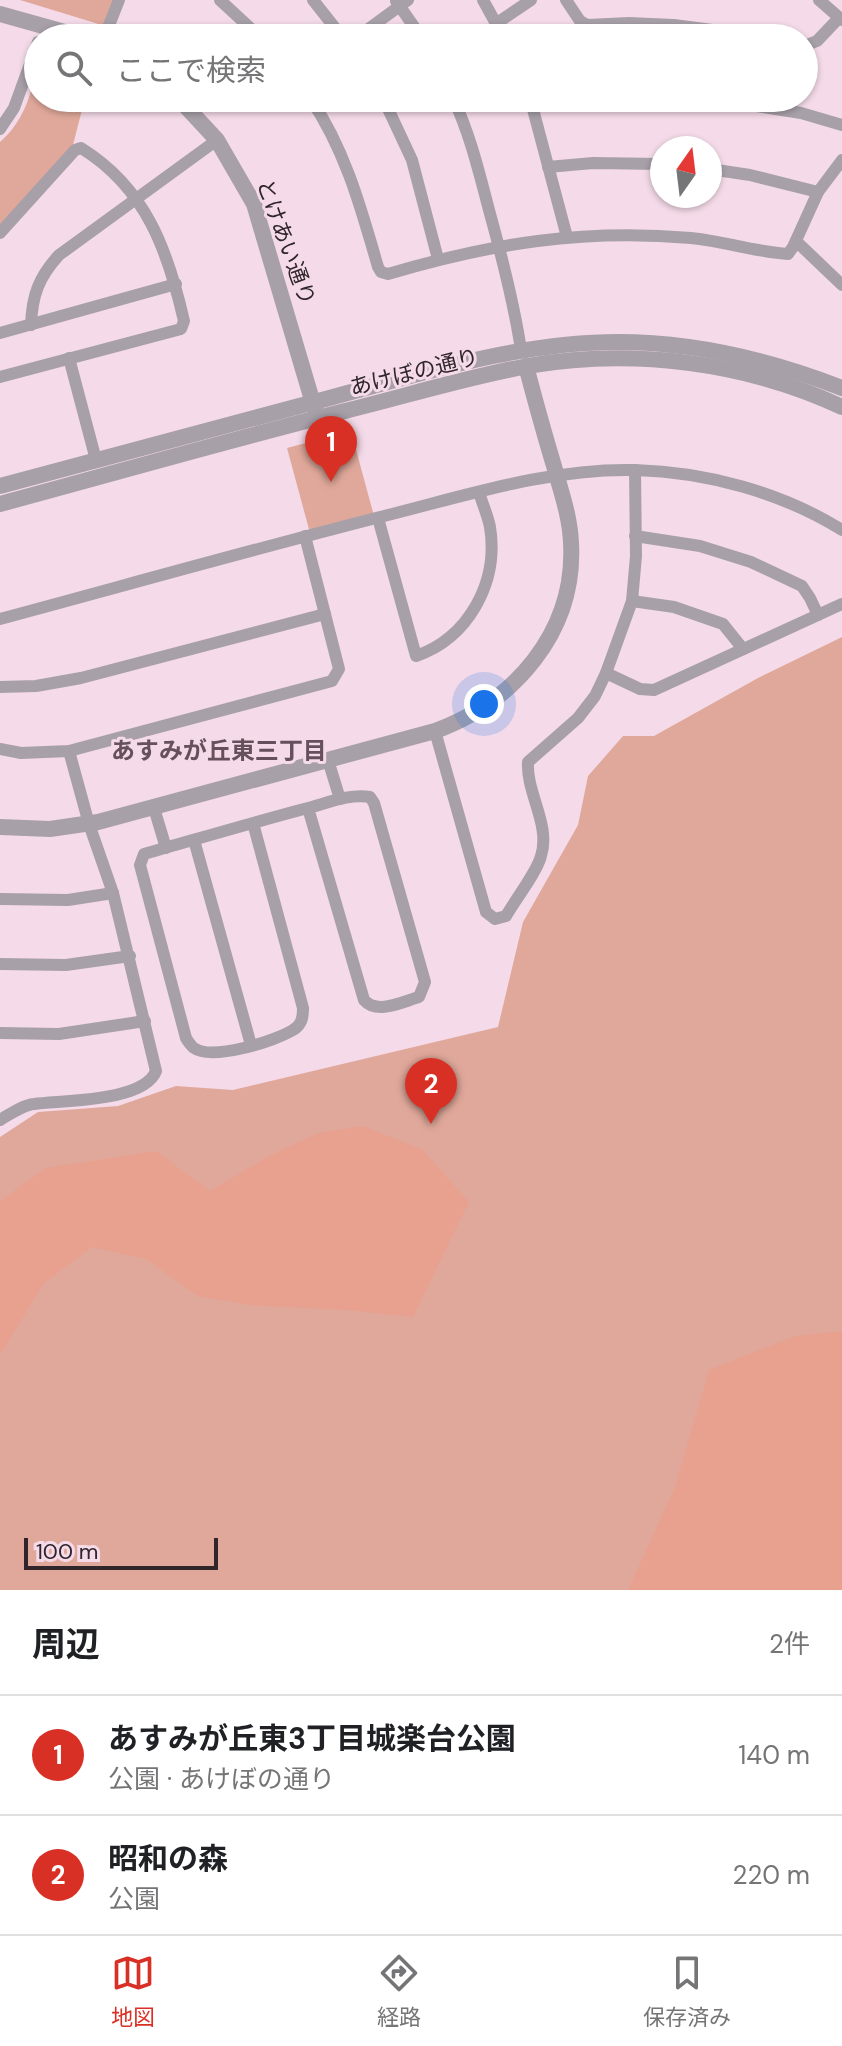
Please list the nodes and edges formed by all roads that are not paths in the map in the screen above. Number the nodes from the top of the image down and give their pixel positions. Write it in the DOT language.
graph roads {
  1 [pos="119,0"];
  2 [pos="220,0"];
  3 [pos="313,0"];
  4 [pos="483,0"];
  5 [pos="531,0"];
  6 [pos="566,0"];
  7 [pos="819,0"];
  8 [pos="401,2"];
  9 [pos="0,14"];
  10 [pos="841,19"];
  11 [pos="497,23"];
  12 [pos="110,24"];
  13 [pos="246,24"];
  14 [pos="332,24"];
  15 [pos="374,24"];
  16 [pos="414,24"];
  17 [pos="585,24"];
  18 [pos="608,24"];
  19 [pos="652,24"];
  20 [pos="24,26"];
  21 [pos="818,40"];
  22 [pos="24,81"];
  23 [pos="0,104"];
  24 [pos="14,108"];
  25 [pos="191,112"];
  26 [pos="318,112"];
  27 [pos="390,112"];
  28 [pos="459,112"];
  29 [pos="534,112"];
  30 [pos="795,112"];
  31 [pos="842,125"];
  32 [pos="0,129"];
  33 [pos="217,140"];
  34 [pos="842,160"];
  35 [pos="650,164"];
  36 [pos="548,167"];
  37 [pos="722,171"];
  38 [pos="818,192"];
  39 [pos="134,198"];
  40 [pos="0,233"];
  41 [pos="567,237"];
  42 [pos="796,241"];
  43 [pos="499,245"];
  44 [pos="438,259"];
  45 [pos="176,284"];
  46 [pos="842,285"];
  47 [pos="31,325"];
  48 [pos="0,333"];
  49 [pos="69,358"];
  50 [pos="524,358"];
  51 [pos="0,377"];
  52 [pos="842,388"];
  53 [pos="842,407"];
  54 [pos="315,410"];
  55 [pos="96,460"];
  56 [pos="635,470"];
  57 [pos="556,475"];
  58 [pos="0,486"];
  59 [pos="479,492"];
  60 [pos="0,504"];
  61 [pos="378,518"];
  62 [pos="842,530"];
  63 [pos="305,536"];
  64 [pos="635,536"];
  65 [pos="632,601"];
  66 [pos="842,604"];
  67 [pos="325,614"];
  68 [pos="818,615"];
  69 [pos="0,619"];
  70 [pos="743,649"];
  71 [pos="606,673"];
  72 [pos="0,687"];
  73 [pos="435,731"];
  74 [pos="0,749"];
  75 [pos="69,751"];
  76 [pos="328,760"];
  77 [pos="340,799"];
  78 [pos="154,808"];
  79 [pos="308,808"];
  80 [pos="253,823"];
  81 [pos="89,824"];
  82 [pos="0,827"];
  83 [pos="194,840"];
  84 [pos="166,848"];
  85 [pos="113,893"];
  86 [pos="0,899"];
  87 [pos="130,956"];
  88 [pos="0,964"];
  89 [pos="145,1021"];
  90 [pos="0,1033"];
  91 [pos="251,1045"];
  92 [pos="0,1119"];
  1 -- 12 [label="street"];
  2 -- 13 [label="street"];
  3 -- 14 [label="street"];
  4 -- 11 [label="street"];
  5 -- 11 [label="street"];
  6 -- 17 [label="street"];
  7 -- 10 [label="street"];
  8 -- 15 [label="street"];
  8 -- 16 [label="street"];
  9 -- 20 [label="street"];
  10 -- 21 [label="street"];
  18 -- 19 [label="street"];
  22 -- 24 [label="street"];
  23 -- 24 [label="street"];
  24 -- 32 [label="street"];
  25 -- 33 [label="street, とけあい通り"];
  26 -- 44 [label="street"];
  27 -- 44 [label="street"];
  28 -- 43 [label="street"];
  29 -- 36 [label="street"];
  30 -- 31 [label="street"];
  33 -- 39 [label="street"];
  33 -- 54 [label="street, とけあい通り"];
  34 -- 38 [label="street"];
  35 -- 36 [label="street"];
  36 -- 41 [label="street"];
  37 -- 38 [label="street"];
  38 -- 42 [label="street"];
  39 -- 40 [label="street"];
  39 -- 45 [label="street"];
  39 -- 47 [label="street"];
  41 -- 42 [label="street"];
  41 -- 43 [label="street"];
  42 -- 46 [label="street"];
  43 -- 44 [label="street"];
  43 -- 50 [label="street"];
  45 -- 47 [label="street"];
  45 -- 49 [label="street"];
  47 -- 48 [label="street"];
  49 -- 51 [label="street"];
  49 -- 55 [label="street"];
  50 -- 52 [label="street, あけぼの通り"];
  50 -- 53 [label="street, あけぼの通り"];
  50 -- 54 [label="street, あけぼの通り"];
  50 -- 57 [label="street"];
  54 -- 55 [label="street, あけぼの通り"];
  54 -- 60 [label="street, あけぼの通り"];
  55 -- 58 [label="street, あけぼの通り"];
  56 -- 57 [label="street"];
  56 -- 62 [label="street"];
  56 -- 64 [label="street"];
  57 -- 59 [label="street"];
  57 -- 73 [label="street"];
  59 -- 61 [label="street"];
  59 -- 61 [label="street"];
  61 -- 63 [label="street"];
  63 -- 67 [label="street"];
  63 -- 69 [label="street"];
  64 -- 65 [label="street"];
  64 -- 68 [label="street"];
  65 -- 70 [label="street"];
  65 -- 71 [label="street"];
  66 -- 68 [label="street"];
  67 -- 72 [label="street"];
  67 -- 75 [label="street"];
  68 -- 70 [label="street"];
  70 -- 71 [label="street"];
  71 -- 73 [label="street"];
  73 -- 76 [label="street"];
  74 -- 75 [label="street"];
  75 -- 81 [label="street"];
  76 -- 77 [label="street"];
  76 -- 78 [label="street"];
  77 -- 79 [label="street"];
  77 -- 79 [label="street"];
  78 -- 81 [label="street"];
  78 -- 84 [label="street"];
  79 -- 80 [label="street"];
  80 -- 83 [label="street"];
  80 -- 91 [label="street"];
  81 -- 82 [label="street"];
  81 -- 85 [label="street"];
  83 -- 84 [label="street"];
  83 -- 91 [label="street"];
  84 -- 91 [label="street"];
  85 -- 86 [label="street"];
  85 -- 87 [label="street"];
  87 -- 88 [label="street"];
  87 -- 89 [label="street"];
  89 -- 90 [label="street"];
  89 -- 92 [label="street"];
}
